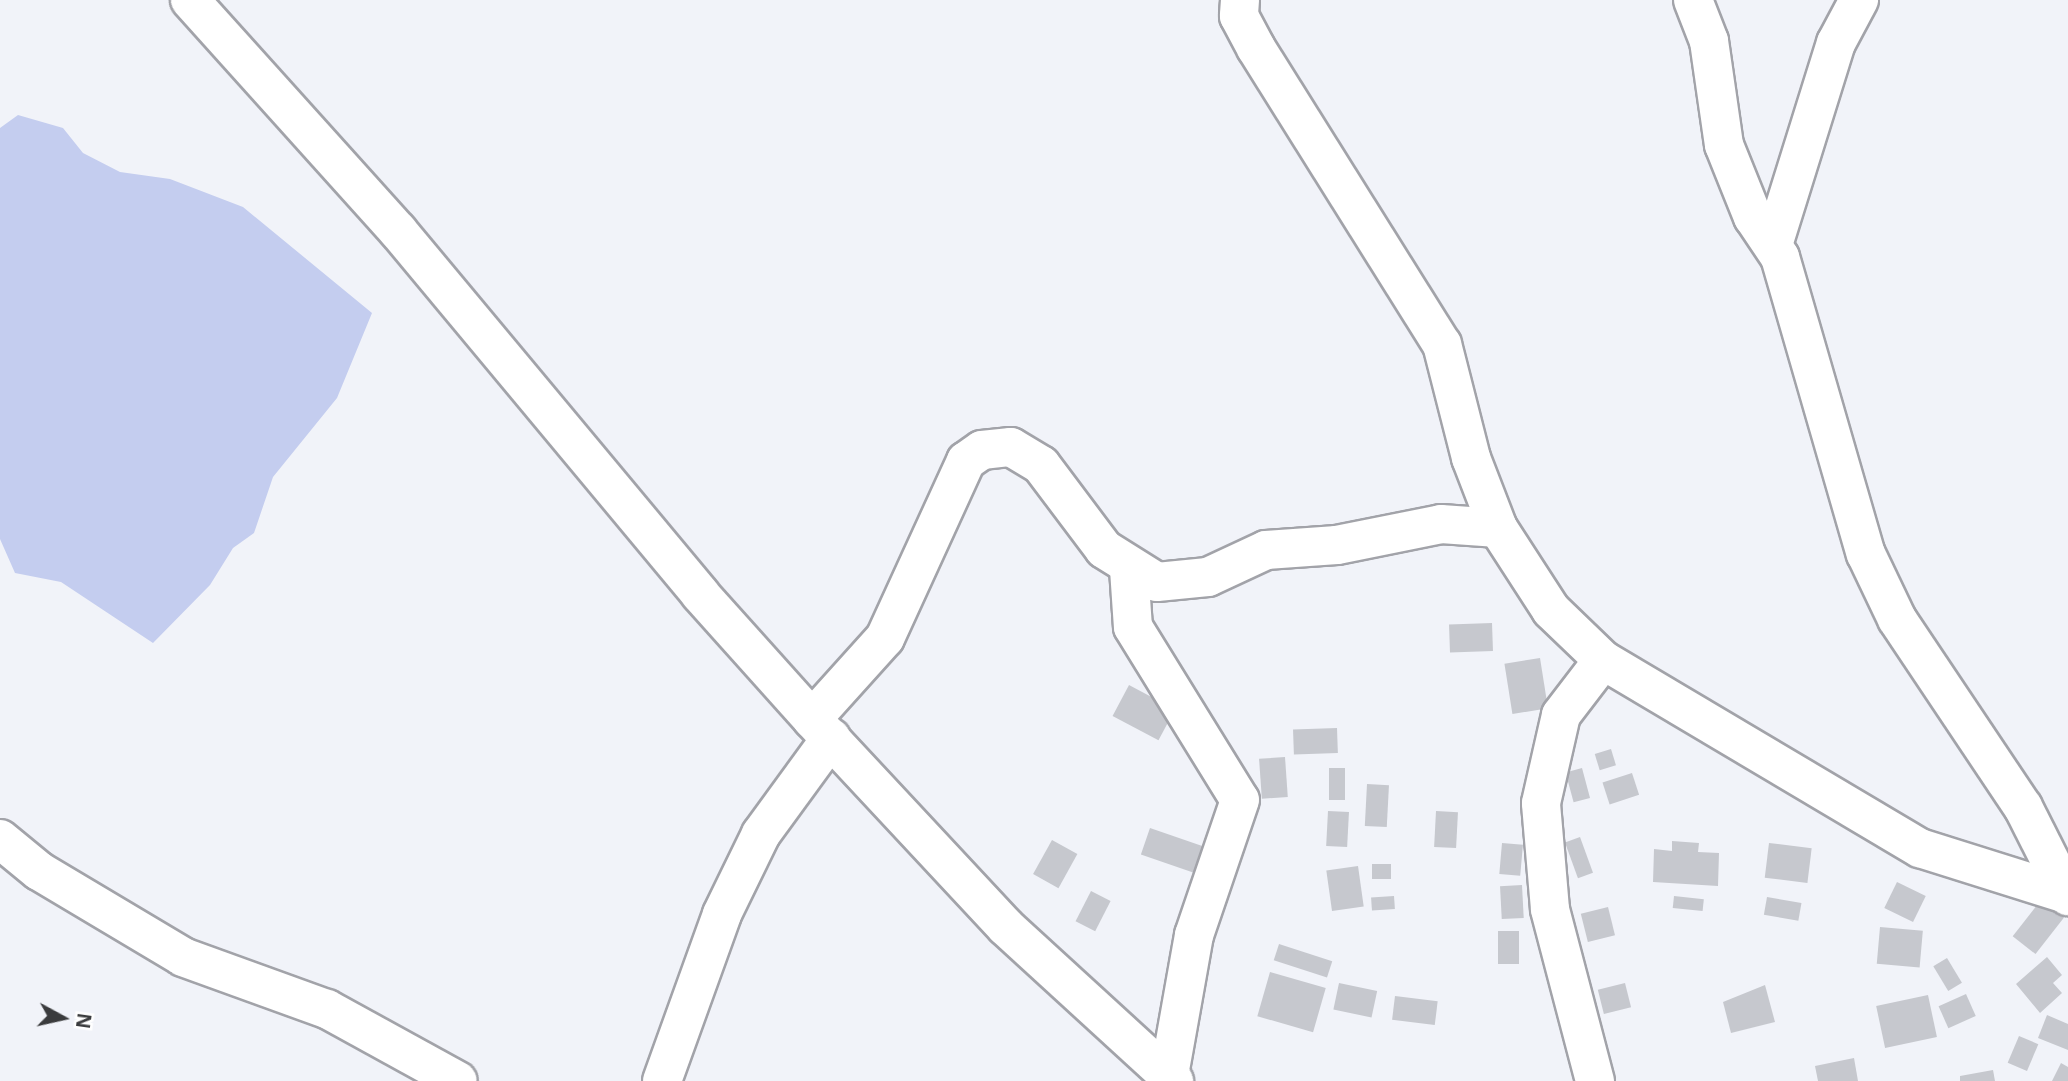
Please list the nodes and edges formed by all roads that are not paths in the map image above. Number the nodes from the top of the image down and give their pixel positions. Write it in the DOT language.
graph roads {
  1 [pos="190,0"];
  2 [pos="1240,0"];
  3 [pos="1693,0"];
  4 [pos="1860,0"];
  5 [pos="1773,245"];
  6 [pos="1498,528"];
  7 [pos="1129,569"];
  8 [pos="1603,660"];
  9 [pos="821,729"];
  10 [pos="0,839"];
  11 [pos="2067,895"];
  12 [pos="1172,1079"];
  13 [pos="458,1081"];
  14 [pos="662,1081"];
  15 [pos="1595,1081"];
  1 -- 9 [label="street"];
  2 -- 6 [label="street"];
  3 -- 5 [label="street"];
  4 -- 5 [label="street"];
  5 -- 11 [label="street"];
  6 -- 7 [label="street"];
  6 -- 8 [label="street"];
  7 -- 9 [label="street"];
  7 -- 12 [label="street"];
  8 -- 11 [label="street"];
  8 -- 15 [label="street"];
  9 -- 12 [label="street"];
  9 -- 14 [label="street"];
  10 -- 13 [label="street"];
}
